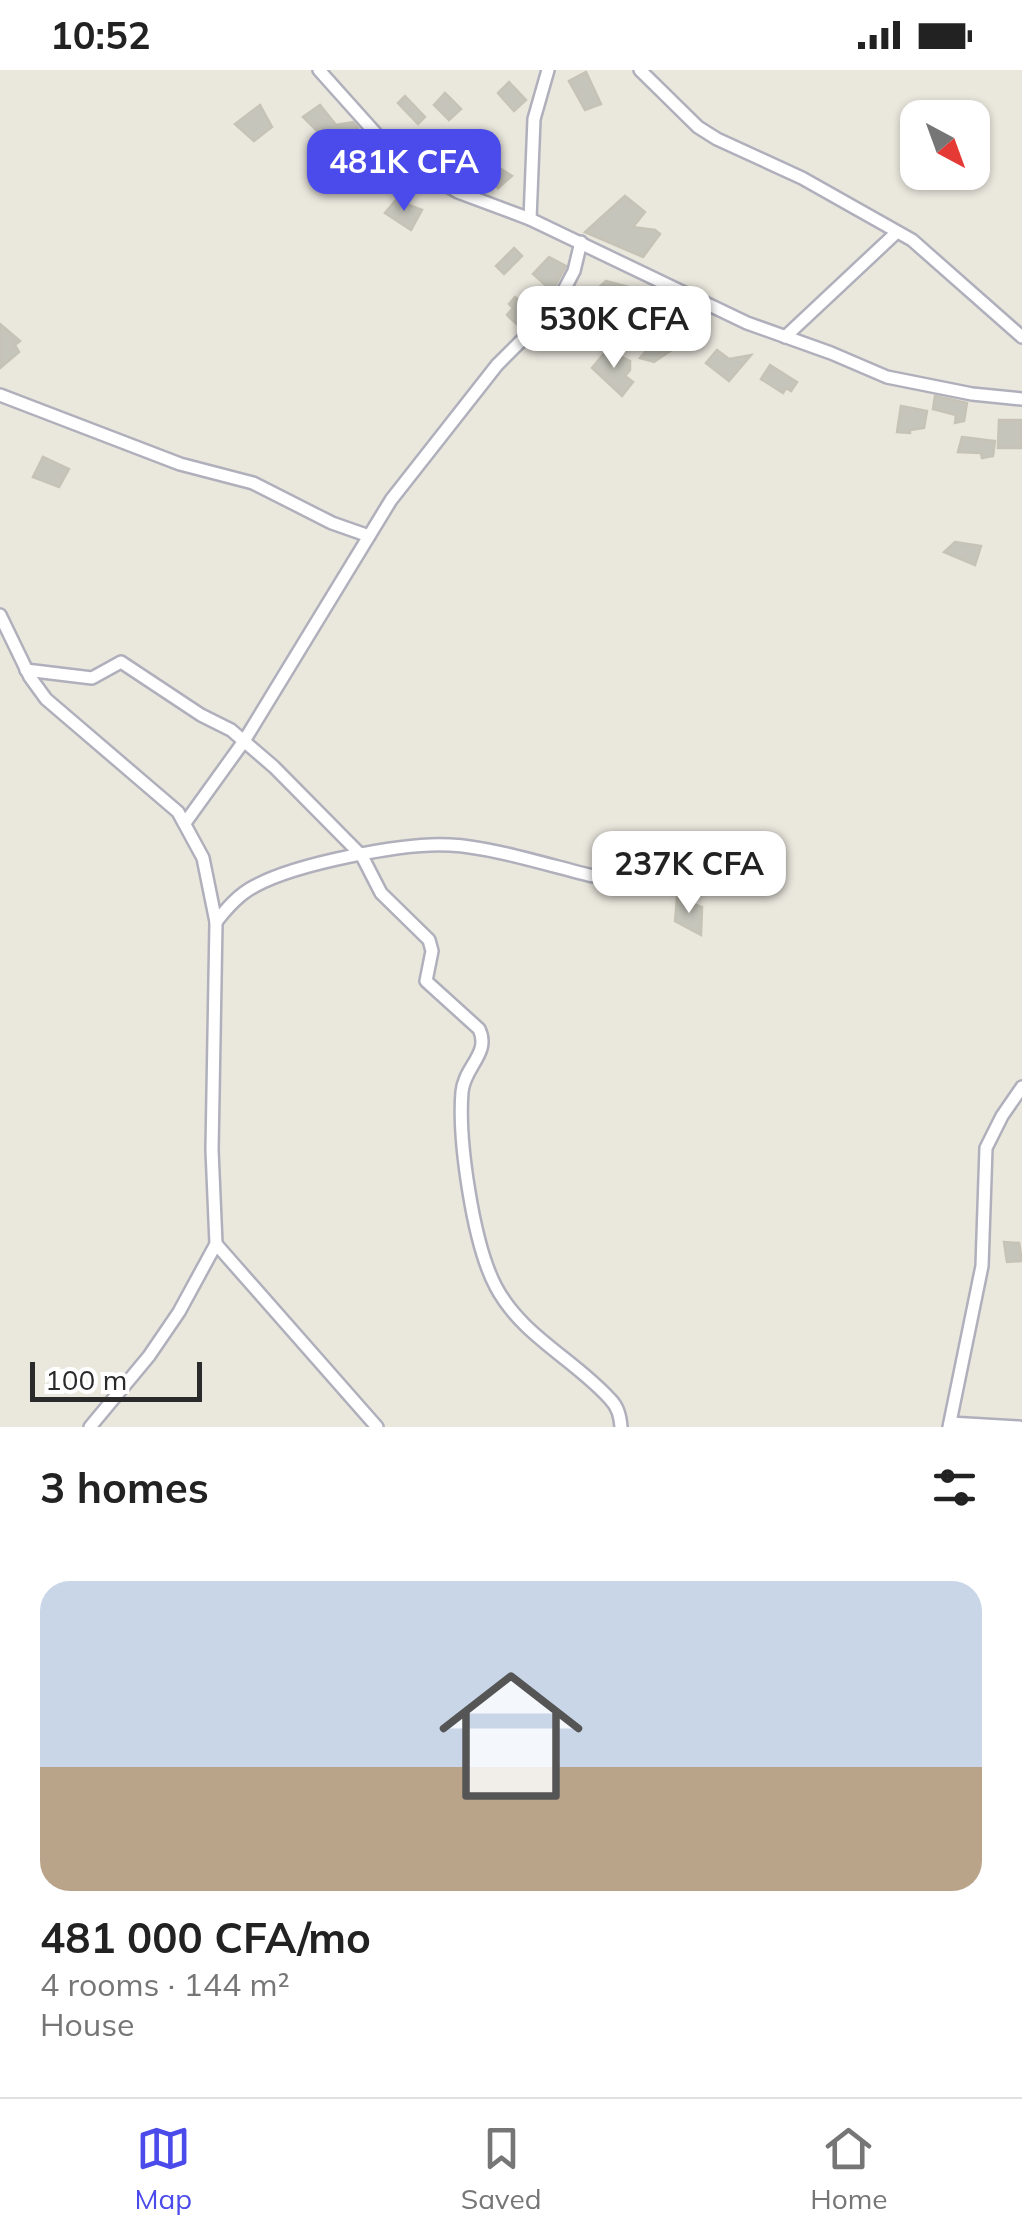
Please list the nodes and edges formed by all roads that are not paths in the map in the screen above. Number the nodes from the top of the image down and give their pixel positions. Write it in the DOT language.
graph roads {
  1 [pos="320,70"];
  2 [pos="548,70"];
  3 [pos="640,70"];
  4 [pos="530,219"];
  5 [pos="898,232"];
  6 [pos="581,242"];
  7 [pos="785,337"];
  8 [pos="1022,337"];
  9 [pos="0,395"];
  10 [pos="1022,399"];
  11 [pos="369,536"];
  12 [pos="0,615"];
  13 [pos="26,670"];
  14 [pos="244,741"];
  15 [pos="185,822"];
  16 [pos="362,856"];
  17 [pos="593,876"];
  18 [pos="216,922"];
  19 [pos="1022,1088"];
  20 [pos="216,1244"];
  21 [pos="949,1425"];
  22 [pos="90,1427"];
  23 [pos="377,1427"];
  24 [pos="621,1427"];
  25 [pos="1019,1427"];
  1 -- 4 [label="street"];
  2 -- 4 [label="street"];
  3 -- 5 [label="street"];
  4 -- 6 [label="street"];
  5 -- 7 [label="street"];
  5 -- 8 [label="street"];
  6 -- 7 [label="street"];
  6 -- 11 [label="street"];
  7 -- 10 [label="street"];
  9 -- 11 [label="street"];
  11 -- 14 [label="street"];
  12 -- 13 [label="street"];
  13 -- 14 [label="street"];
  13 -- 15 [label="street"];
  14 -- 15 [label="street"];
  14 -- 16 [label="street"];
  15 -- 18 [label="street"];
  16 -- 17 [label="street"];
  16 -- 18 [label="street"];
  16 -- 24 [label="street"];
  18 -- 20 [label="street"];
  19 -- 21 [label="street"];
  20 -- 22 [label="street"];
  20 -- 23 [label="street"];
  21 -- 25 [label="street"];
}
